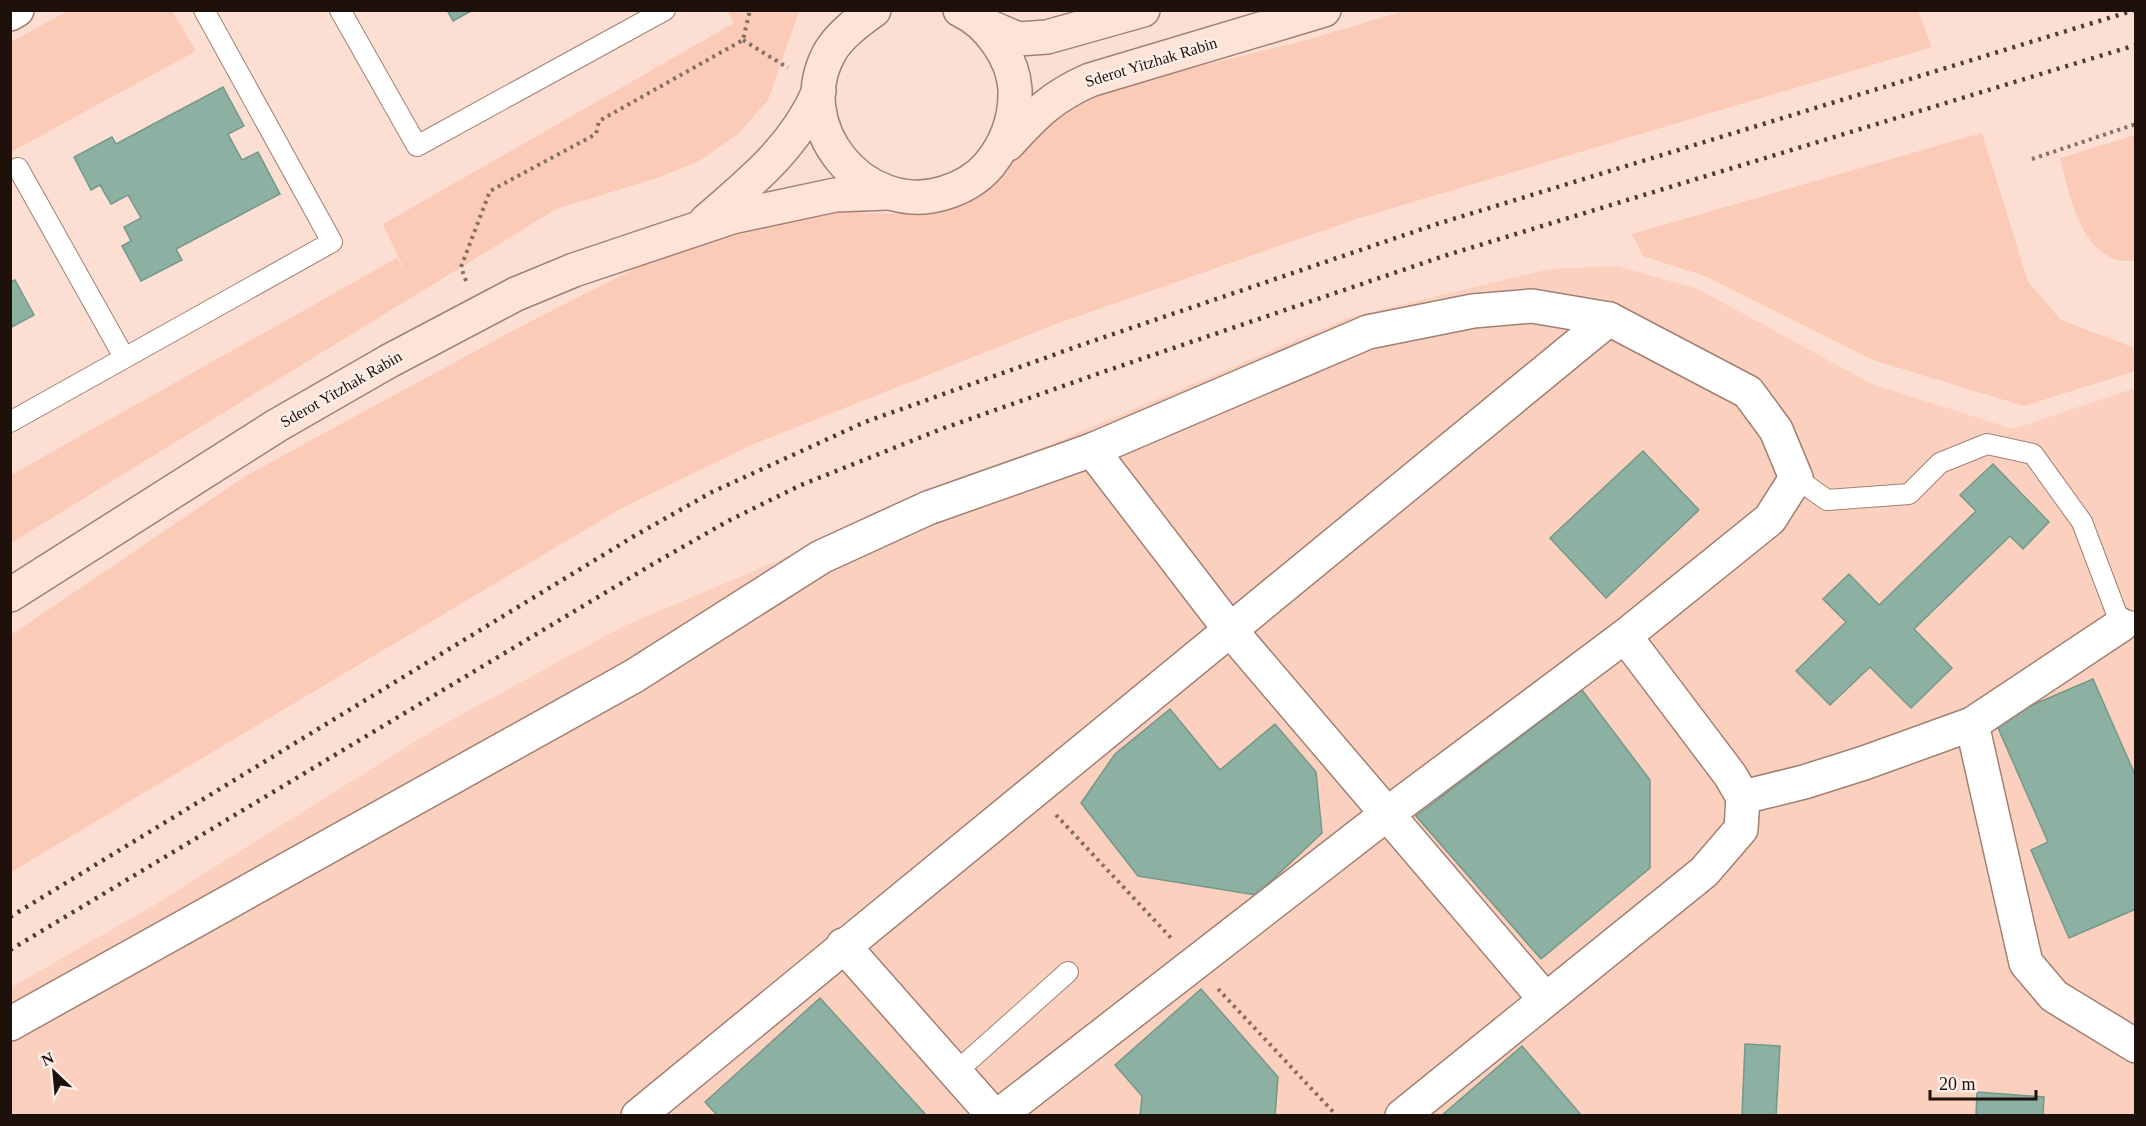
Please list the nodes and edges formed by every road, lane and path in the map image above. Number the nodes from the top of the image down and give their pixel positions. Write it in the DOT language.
graph roads {
  1 [pos="17,10"];
  2 [pos="204,10"];
  3 [pos="340,10"];
  4 [pos="665,10"];
  5 [pos="750,10"];
  6 [pos="840,10"];
  7 [pos="874,10"];
  8 [pos="1143,10"];
  9 [pos="1324,10"];
  10 [pos="10,14"];
  11 [pos="970,17"];
  12 [pos="742,40"];
  13 [pos="831,51"];
  14 [pos="819,88"];
  15 [pos="2136,124"];
  16 [pos="1001,152"];
  17 [pos="2032,159"];
  18 [pos="18,168"];
  19 [pos="888,193"];
  20 [pos="696,230"];
  21 [pos="478,314"];
  22 [pos="1609,319"];
  23 [pos="124,357"];
  24 [pos="10,422"];
  25 [pos="1092,450"];
  26 [pos="1796,478"];
  27 [pos="10,595"];
  28 [pos="2128,622"];
  29 [pos="1232,631"];
  30 [pos="1625,636"];
  31 [pos="1972,724"];
  32 [pos="1743,797"];
  33 [pos="1387,814"];
  34 [pos="843,945"];
  35 [pos="1068,972"];
  36 [pos="1545,999"];
  37 [pos="10,1024"];
  38 [pos="2136,1046"];
  39 [pos="956,1072"];
  40 [pos="638,1116"];
  41 [pos="996,1116"];
  42 [pos="1402,1116"];
  1 -- 10 [label="street"];
  2 -- 23 [label="lane"];
  3 -- 4 [label="lane"];
  5 -- 12 [label="path"];
  6 -- 13 [label="main road"];
  7 -- 13 [label="main road"];
  8 -- 11 [label="main road"];
  9 -- 16 [label="main road, Sderot Yitzhak Rabin"];
  11 -- 16 [label="main road"];
  12 -- 14 [label="path"];
  12 -- 21 [label="path"];
  13 -- 14 [label="main road"];
  14 -- 19 [label="main road"];
  14 -- 20 [label="main road, Sderot Yitzhak Rabin"];
  15 -- 17 [label="path"];
  16 -- 19 [label="main road, Sderot Yitzhak Rabin"];
  18 -- 23 [label="lane"];
  19 -- 20 [label="main road, Sderot Yitzhak Rabin"];
  20 -- 21 [label="main road, Sderot Yitzhak Rabin"];
  21 -- 27 [label="main road, Sderot Yitzhak Rabin"];
  22 -- 25 [label="street"];
  22 -- 26 [label="street"];
  22 -- 29 [label="street"];
  23 -- 24 [label="lane"];
  25 -- 29 [label="street"];
  25 -- 37 [label="street"];
  26 -- 28 [label="lane"];
  26 -- 30 [label="street"];
  28 -- 31 [label="street"];
  29 -- 33 [label="street"];
  29 -- 34 [label="street"];
  30 -- 32 [label="street"];
  30 -- 33 [label="street"];
  31 -- 32 [label="street"];
  31 -- 38 [label="street"];
  32 -- 36 [label="street"];
  33 -- 36 [label="street"];
  33 -- 41 [label="street"];
  34 -- 39 [label="street"];
  34 -- 40 [label="street"];
  35 -- 39 [label="lane"];
  36 -- 42 [label="street"];
  39 -- 41 [label="street"];
}
